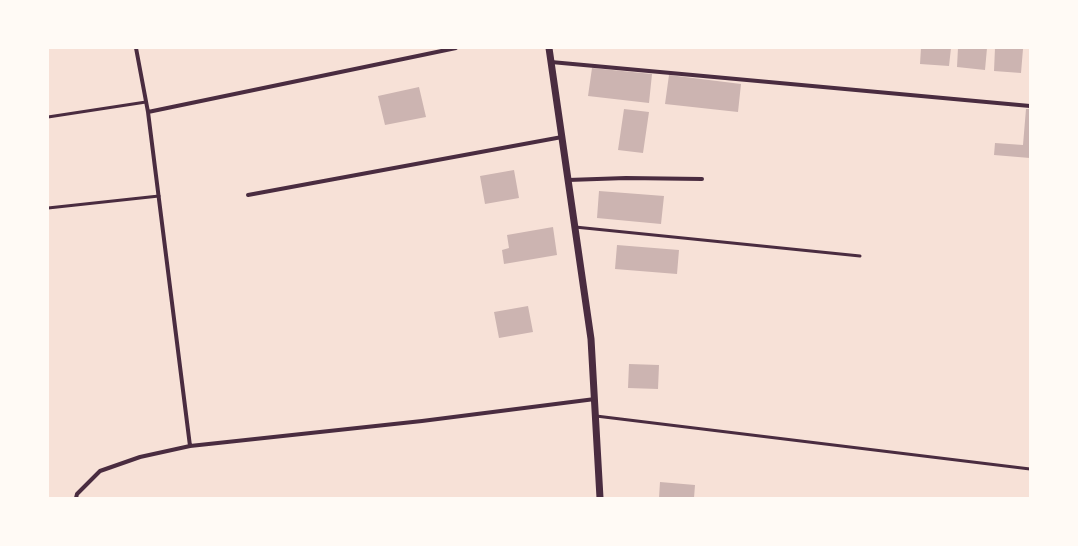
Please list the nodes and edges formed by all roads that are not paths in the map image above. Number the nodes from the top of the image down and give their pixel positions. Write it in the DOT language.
graph roads {
  1 [pos="136,48"];
  2 [pos="456,48"];
  3 [pos="549,48"];
  4 [pos="551,62"];
  5 [pos="146,102"];
  6 [pos="1030,106"];
  7 [pos="148,112"];
  8 [pos="48,117"];
  9 [pos="562,138"];
  10 [pos="702,179"];
  11 [pos="568,180"];
  12 [pos="248,195"];
  13 [pos="159,196"];
  14 [pos="48,208"];
  15 [pos="575,227"];
  16 [pos="860,256"];
  17 [pos="595,399"];
  18 [pos="596,416"];
  19 [pos="190,446"];
  20 [pos="1030,469"];
  21 [pos="76,498"];
  22 [pos="600,498"];
  1 -- 5 [label="street"];
  2 -- 7 [label="street"];
  3 -- 4 [label="street"];
  4 -- 6 [label="street"];
  4 -- 9 [label="street"];
  5 -- 7 [label="street"];
  5 -- 8 [label="lane"];
  7 -- 13 [label="street"];
  9 -- 11 [label="street"];
  9 -- 12 [label="street"];
  10 -- 11 [label="street"];
  11 -- 15 [label="street"];
  13 -- 14 [label="lane"];
  13 -- 19 [label="street"];
  15 -- 16 [label="lane"];
  15 -- 17 [label="street"];
  17 -- 18 [label="street"];
  17 -- 19 [label="street"];
  18 -- 20 [label="lane"];
  18 -- 22 [label="street"];
  19 -- 21 [label="street"];
}
